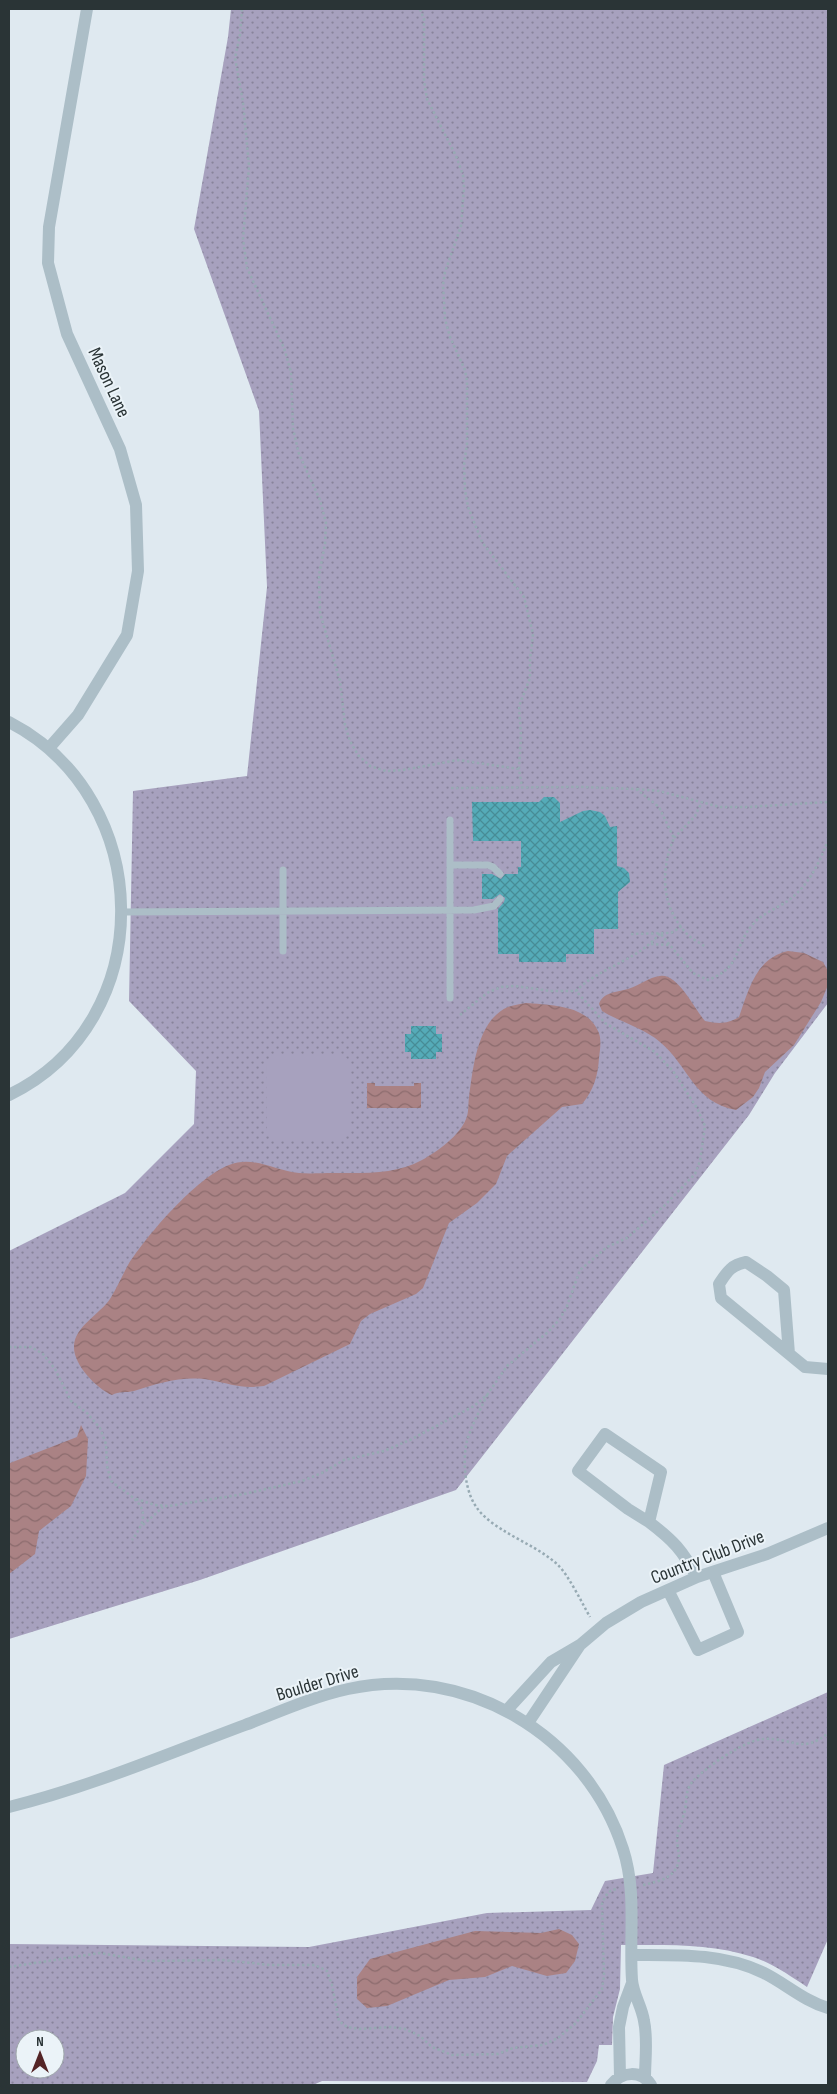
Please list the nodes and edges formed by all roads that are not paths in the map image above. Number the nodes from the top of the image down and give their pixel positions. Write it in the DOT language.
graph roads {
  1 [pos="87,9"];
  2 [pos="9,722"];
  3 [pos="49,748"];
  4 [pos="450,820"];
  5 [pos="450,864"];
  6 [pos="283,870"];
  7 [pos="500,874"];
  8 [pos="500,899"];
  9 [pos="450,909"];
  10 [pos="283,911"];
  11 [pos="123,912"];
  12 [pos="283,952"];
  13 [pos="450,998"];
  14 [pos="9,1095"];
  15 [pos="790,1354"];
  16 [pos="828,1369"];
  17 [pos="649,1522"];
  18 [pos="828,1528"];
  19 [pos="712,1572"];
  20 [pos="697,1577"];
  21 [pos="668,1590"];
  22 [pos="580,1645"];
  23 [pos="507,1710"];
  24 [pos="528,1723"];
  25 [pos="9,1807"];
  26 [pos="632,1956"];
  27 [pos="632,1983"];
  28 [pos="828,2008"];
  29 [pos="615,2081"];
  30 [pos="648,2081"];
  1 -- 3 [label="street, Mason Lane"];
  2 -- 3 [label="street"];
  3 -- 11 [label="street"];
  4 -- 5 [label="lane"];
  5 -- 7 [label="lane"];
  5 -- 9 [label="lane"];
  6 -- 10 [label="lane"];
  8 -- 9 [label="lane"];
  9 -- 10 [label="lane"];
  9 -- 13 [label="lane"];
  10 -- 11 [label="lane"];
  10 -- 12 [label="lane"];
  11 -- 14 [label="street"];
  15 -- 15 [label="street"];
  15 -- 16 [label="street"];
  17 -- 17 [label="street"];
  17 -- 20 [label="street"];
  18 -- 19 [label="street, Country Club Drive"];
  19 -- 20 [label="street, Country Club Drive"];
  19 -- 21 [label="street"];
  20 -- 21 [label="street, Country Club Drive"];
  21 -- 22 [label="street, Country Club Drive"];
  22 -- 23 [label="street, Country Club Drive"];
  22 -- 24 [label="street, Country Club Drive"];
  23 -- 24 [label="street, Boulder Drive"];
  23 -- 25 [label="street, Boulder Drive"];
  24 -- 26 [label="street, Boulder Drive"];
  26 -- 27 [label="street, Boulder Drive"];
  26 -- 28 [label="street"];
  27 -- 29 [label="street, Boulder Drive"];
  27 -- 30 [label="street, Boulder Drive"];
  29 -- 30 [label="street, Boulder Drive"];
}
